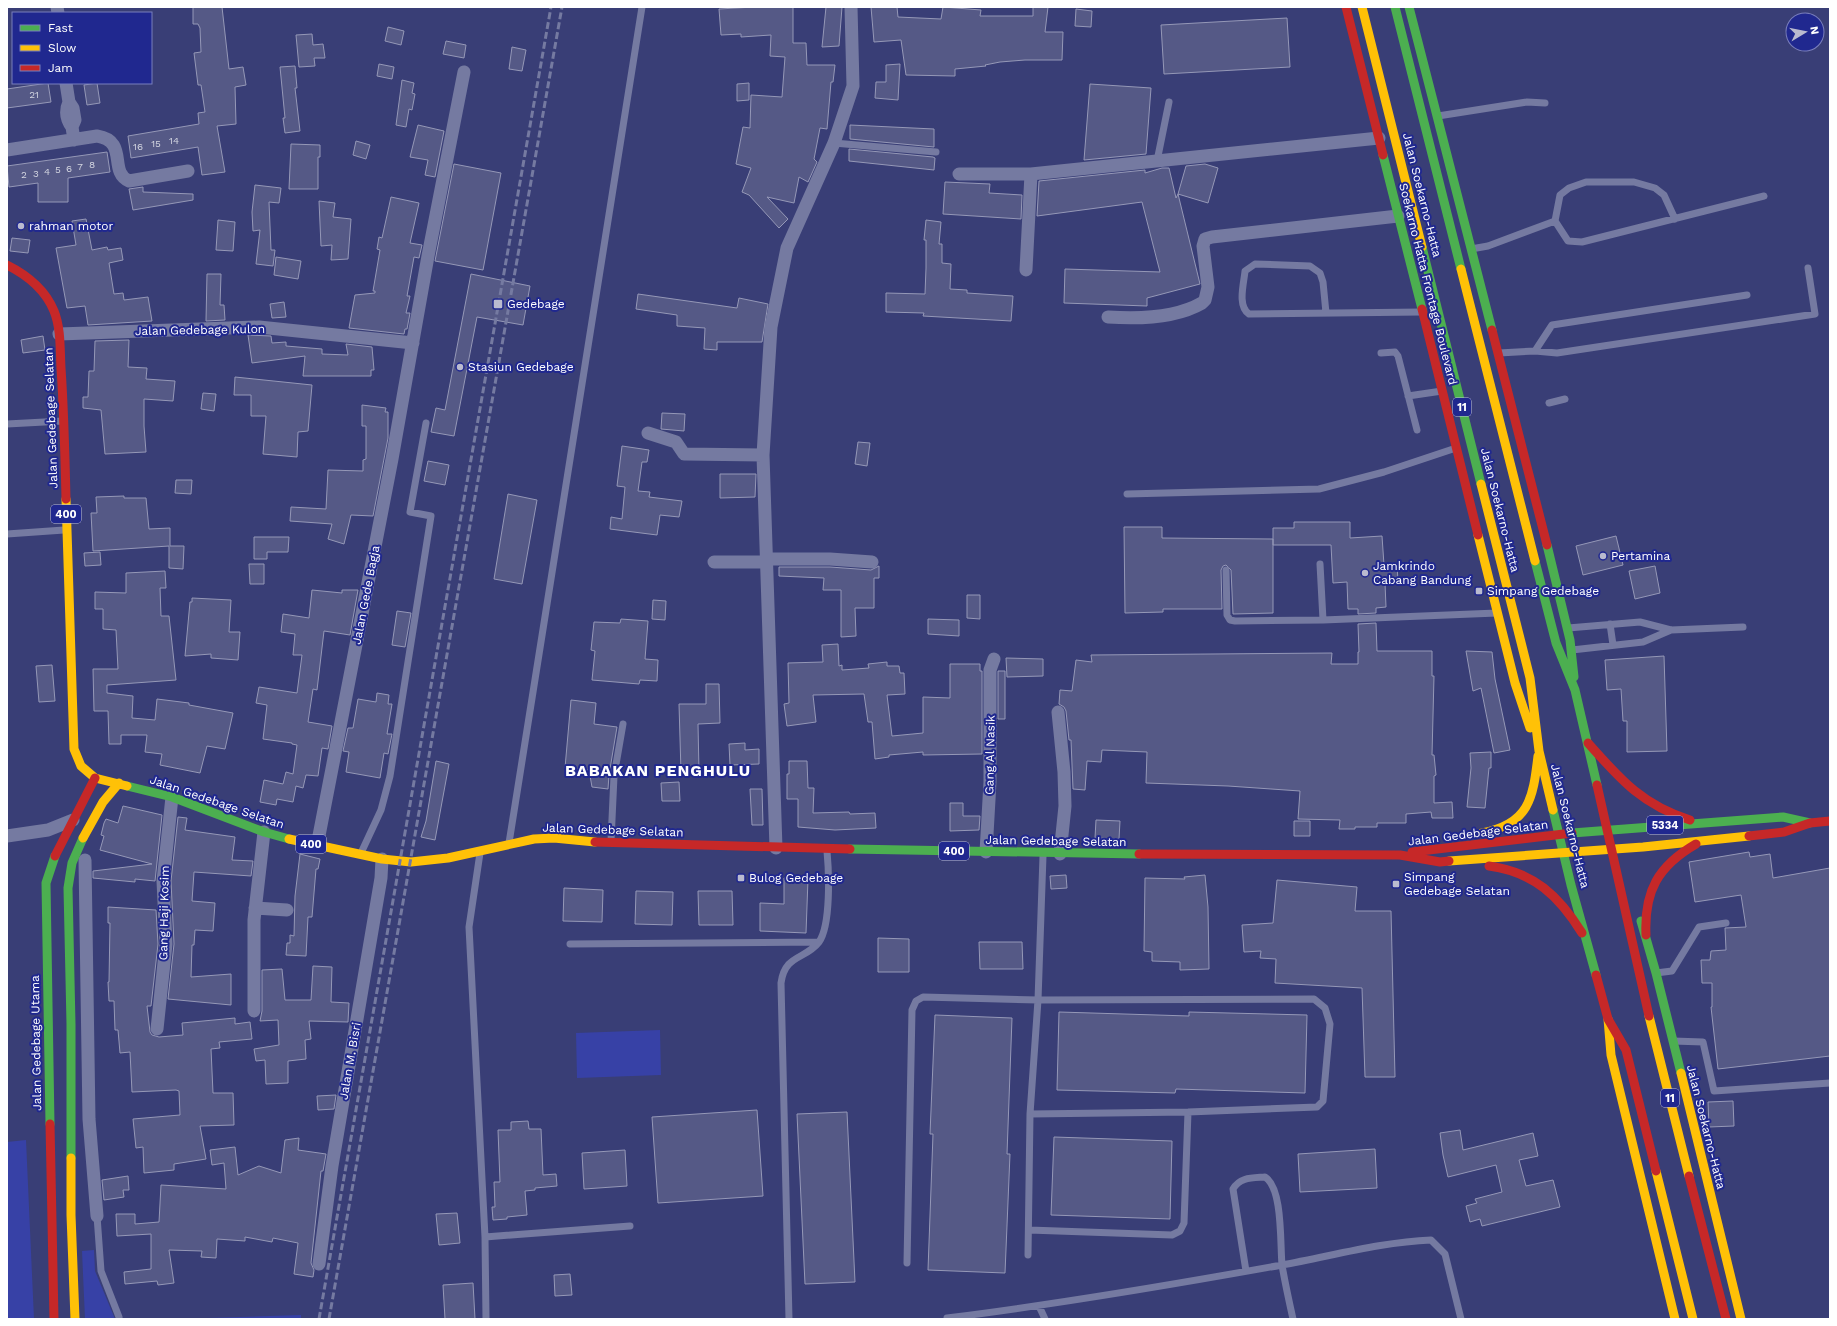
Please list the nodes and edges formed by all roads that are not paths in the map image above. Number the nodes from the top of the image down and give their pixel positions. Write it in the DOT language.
graph roads {
  1 [pos="642,7"];
  2 [pos="851,7"];
  3 [pos="1346,7"];
  4 [pos="1362,7"];
  5 [pos="1395,7"];
  6 [pos="1409,7"];
  7 [pos="1406,51"];
  8 [pos="1377,64"];
  9 [pos="464,72"];
  10 [pos="1427,75"];
  11 [pos="66,84"];
  12 [pos="1368,94"];
  13 [pos="1169,102"];
  14 [pos="1545,103"];
  15 [pos="1437,116"];
  16 [pos="1379,138"];
  17 [pos="74,140"];
  18 [pos="834,143"];
  19 [pos="7,150"];
  20 [pos="936,152"];
  21 [pos="1157,161"];
  22 [pos="188,172"];
  23 [pos="960,174"];
  24 [pos="1031,174"];
  25 [pos="1764,196"];
  26 [pos="1398,216"];
  27 [pos="1675,219"];
  28 [pos="1555,221"];
  29 [pos="1471,249"];
  30 [pos="7,265"];
  31 [pos="1808,268"];
  32 [pos="1026,270"];
  33 [pos="1746,295"];
  34 [pos="1422,312"];
  35 [pos="1326,313"];
  36 [pos="1108,317"];
  37 [pos="59,334"];
  38 [pos="413,343"];
  39 [pos="1535,351"];
  40 [pos="1381,353"];
  41 [pos="1499,353"];
  42 [pos="1442,391"];
  43 [pos="1408,396"];
  44 [pos="1565,399"];
  45 [pos="1549,403"];
  46 [pos="65,421"];
  47 [pos="426,423"];
  48 [pos="7,424"];
  49 [pos="1417,430"];
  50 [pos="648,434"];
  51 [pos="1456,448"];
  52 [pos="764,455"];
  53 [pos="1127,494"];
  54 [pos="66,530"];
  55 [pos="7,534"];
  56 [pos="767,560"];
  57 [pos="714,562"];
  58 [pos="872,562"];
  59 [pos="1320,564"];
  60 [pos="1226,570"];
  61 [pos="1498,613"];
  62 [pos="1323,620"];
  63 [pos="1610,624"];
  64 [pos="1743,627"];
  65 [pos="1568,628"];
  66 [pos="1670,630"];
  67 [pos="1613,645"];
  68 [pos="1571,650"];
  69 [pos="994,659"];
  70 [pos="1575,690"];
  71 [pos="1058,712"];
  72 [pos="623,724"];
  73 [pos="1588,743"];
  74 [pos="1539,752"];
  75 [pos="95,778"];
  76 [pos="119,783"];
  77 [pos="172,797"];
  78 [pos="73,820"];
  79 [pos="1830,821"];
  80 [pos="1722,822"];
  81 [pos="1810,823"];
  82 [pos="1608,829"];
  83 [pos="264,832"];
  84 [pos="1559,834"];
  85 [pos="1472,835"];
  86 [pos="7,836"];
  87 [pos="1458,837"];
  88 [pos="1708,840"];
  89 [pos="611,843"];
  90 [pos="509,845"];
  91 [pos="317,846"];
  92 [pos="776,848"];
  93 [pos="827,848"];
  94 [pos="1428,849"];
  95 [pos="1612,849"];
  96 [pos="480,852"];
  97 [pos="986,852"];
  98 [pos="1563,852"];
  99 [pos="1043,853"];
  100 [pos="1060,854"];
  101 [pos="360,855"];
  102 [pos="1400,855"];
  103 [pos="382,859"];
  104 [pos="85,860"];
  105 [pos="1440,862"];
  106 [pos="1617,876"];
  107 [pos="255,908"];
  108 [pos="287,910"];
  109 [pos="1726,923"];
  110 [pos="1646,935"];
  111 [pos="819,942"];
  112 [pos="1587,942"];
  113 [pos="570,944"];
  114 [pos="69,960"];
  115 [pos="86,960"];
  116 [pos="1656,973"];
  117 [pos="1038,1000"];
  118 [pos="254,1011"];
  119 [pos="1608,1019"];
  120 [pos="60,1024"];
  121 [pos="157,1029"];
  122 [pos="1672,1041"];
  123 [pos="1830,1083"];
  124 [pos="1188,1112"];
  125 [pos="1030,1114"];
  126 [pos="97,1216"];
  127 [pos="630,1226"];
  128 [pos="1029,1230"];
  129 [pos="485,1237"];
  130 [pos="1028,1255"];
  131 [pos="907,1263"];
  132 [pos="319,1264"];
  133 [pos="1282,1265"];
  134 [pos="1246,1271"];
  135 [pos="1730,1272"];
  136 [pos="1040,1306"];
  137 [pos="119,1317"];
  138 [pos="947,1318"];
  139 [pos="54,1319"];
  140 [pos="75,1319"];
  141 [pos="486,1319"];
  142 [pos="789,1319"];
  143 [pos="1045,1319"];
  144 [pos="1293,1319"];
  145 [pos="1461,1319"];
  146 [pos="1674,1319"];
  147 [pos="1693,1319"];
  148 [pos="1726,1319"];
  149 [pos="1729,1319"];
  150 [pos="1741,1319"];
  1 -- 90 [label="lane"];
  2 -- 18 [label="street"];
  3 -- 12 [label="main road, Soekarno Hatta Frontage Boulevard"];
  4 -- 8 [label="main road, Jalan Soekarno-Hatta / 11"];
  5 -- 7 [label="main road, Jalan Soekarno-Hatta / 11"];
  6 -- 10 [label="main road"];
  7 -- 10 [label="main road"];
  7 -- 70 [label="main road, Jalan Soekarno-Hatta / 11"];
  8 -- 12 [label="main road"];
  8 -- 74 [label="main road, Jalan Soekarno-Hatta / 11"];
  9 -- 38 [label="street, Jalan Gede Bagja"];
  10 -- 15 [label="main road"];
  11 -- 17 [label="street"];
  12 -- 16 [label="main road, Soekarno Hatta Frontage Boulevard"];
  13 -- 21 [label="lane"];
  14 -- 15 [label="lane"];
  15 -- 29 [label="main road"];
  16 -- 21 [label="street"];
  16 -- 26 [label="main road, Soekarno Hatta Frontage Boulevard"];
  17 -- 19 [label="street"];
  17 -- 22 [label="street"];
  18 -- 20 [label="lane"];
  18 -- 52 [label="street"];
  21 -- 24 [label="street"];
  23 -- 24 [label="street"];
  24 -- 32 [label="street"];
  25 -- 27 [label="lane"];
  26 -- 34 [label="main road, Soekarno Hatta Frontage Boulevard"];
  26 -- 36 [label="street"];
  27 -- 28 [label="lane"];
  27 -- 28 [label="lane"];
  28 -- 29 [label="lane"];
  29 -- 41 [label="main road"];
  30 -- 37 [label="main road, Jalan Gedebage Selatan / 400"];
  31 -- 39 [label="lane"];
  33 -- 39 [label="lane"];
  34 -- 35 [label="lane"];
  34 -- 42 [label="main road, Soekarno Hatta Frontage Boulevard"];
  35 -- 35 [label="lane"];
  37 -- 38 [label="street, Jalan Gedebage Kulon"];
  37 -- 46 [label="main road, Jalan Gedebage Selatan / 400"];
  38 -- 91 [label="street, Jalan Gede Bagja"];
  39 -- 41 [label="lane"];
  40 -- 43 [label="lane"];
  41 -- 65 [label="main road"];
  42 -- 43 [label="lane"];
  42 -- 51 [label="main road, Soekarno Hatta Frontage Boulevard"];
  43 -- 49 [label="lane"];
  44 -- 45 [label="lane"];
  46 -- 48 [label="lane"];
  46 -- 54 [label="main road, Jalan Gedebage Selatan / 400"];
  47 -- 101 [label="lane"];
  50 -- 52 [label="street"];
  51 -- 53 [label="lane"];
  51 -- 61 [label="main road, Soekarno Hatta Frontage Boulevard"];
  52 -- 56 [label="street"];
  54 -- 55 [label="lane"];
  54 -- 75 [label="main road, Jalan Gedebage Selatan / 400"];
  56 -- 57 [label="street"];
  56 -- 58 [label="street"];
  56 -- 92 [label="street"];
  59 -- 62 [label="lane"];
  60 -- 62 [label="lane"];
  61 -- 62 [label="lane"];
  61 -- 74 [label="main road, Soekarno Hatta Frontage Boulevard"];
  63 -- 65 [label="lane"];
  63 -- 66 [label="lane"];
  63 -- 67 [label="lane"];
  64 -- 66 [label="lane"];
  65 -- 68 [label="main road"];
  66 -- 67 [label="lane"];
  67 -- 68 [label="lane"];
  68 -- 70 [label="main road"];
  69 -- 97 [label="street, Gang Al Nasik"];
  70 -- 73 [label="main road, Jalan Soekarno-Hatta / 11"];
  71 -- 100 [label="street"];
  72 -- 89 [label="lane"];
  73 -- 80 [label="main road"];
  73 -- 82 [label="main road, Jalan Soekarno-Hatta / 11"];
  74 -- 84 [label="main road, Jalan Soekarno-Hatta / 11"];
  74 -- 85 [label="main road"];
  75 -- 76 [label="main road, Jalan Gedebage Selatan / 400"];
  75 -- 78 [label="main road, Jalan Gedebage Utama"];
  76 -- 77 [label="main road, Jalan Gedebage Selatan / 400"];
  76 -- 114 [label="main road, Jalan Gedebage Utama"];
  77 -- 83 [label="main road, Jalan Gedebage Selatan / 400"];
  77 -- 121 [label="street, Gang Haji Kosim"];
  78 -- 86 [label="street"];
  78 -- 120 [label="main road, Jalan Gedebage Utama"];
  79 -- 81 [label="main road, 5334"];
  80 -- 81 [label="main road, 5334"];
  80 -- 82 [label="main road, 5334"];
  81 -- 88 [label="main road, 5334"];
  82 -- 84 [label="main road, Jalan Gedebage Selatan"];
  82 -- 95 [label="main road, Jalan Soekarno-Hatta / 11"];
  83 -- 91 [label="main road, Jalan Gedebage Selatan / 400"];
  83 -- 107 [label="street"];
  84 -- 94 [label="main road, Jalan Gedebage Selatan"];
  84 -- 98 [label="main road, Jalan Soekarno-Hatta / 11"];
  87 -- 94 [label="main road"];
  88 -- 95 [label="main road, 5334"];
  88 -- 110 [label="main road"];
  89 -- 90 [label="main road, Jalan Gedebage Selatan / 400"];
  89 -- 92 [label="main road, Jalan Gedebage Selatan / 400"];
  90 -- 96 [label="main road, Jalan Gedebage Selatan / 400"];
  91 -- 101 [label="main road, Jalan Gedebage Selatan / 400"];
  92 -- 93 [label="main road, Jalan Gedebage Selatan / 400"];
  93 -- 97 [label="main road, Jalan Gedebage Selatan / 400"];
  93 -- 111 [label="lane"];
  94 -- 102 [label="main road, Jalan Gedebage Selatan"];
  95 -- 98 [label="main road, Jalan Gedebage Selatan"];
  95 -- 106 [label="main road, Jalan Soekarno-Hatta / 11"];
  96 -- 103 [label="main road, Jalan Gedebage Selatan / 400"];
  96 -- 129 [label="lane"];
  97 -- 99 [label="main road, Jalan Gedebage Selatan / 400"];
  98 -- 105 [label="main road, Jalan Gedebage Selatan"];
  98 -- 112 [label="main road, Jalan Soekarno-Hatta / 11"];
  99 -- 100 [label="main road, Jalan Gedebage Selatan / 400"];
  99 -- 117 [label="lane"];
  100 -- 102 [label="main road, Jalan Gedebage Selatan / 400"];
  101 -- 103 [label="main road, Jalan Gedebage Selatan / 400"];
  102 -- 105 [label="main road, Jalan Gedebage Selatan"];
  103 -- 132 [label="street, Jalan M. Bisri"];
  104 -- 115 [label="street"];
  105 -- 112 [label="main road"];
  106 -- 110 [label="main road, Jalan Soekarno-Hatta"];
  106 -- 148 [label="main road, Jalan Soekarno-Hatta / 11"];
  107 -- 108 [label="street"];
  107 -- 118 [label="street"];
  109 -- 116 [label="lane"];
  110 -- 116 [label="main road, Jalan Soekarno-Hatta"];
  111 -- 113 [label="lane"];
  111 -- 142 [label="lane"];
  112 -- 119 [label="main road, Jalan Soekarno-Hatta / 11"];
  114 -- 115 [label="street"];
  114 -- 120 [label="main road, Jalan Gedebage Utama"];
  115 -- 126 [label="street"];
  116 -- 122 [label="main road, Jalan Soekarno-Hatta"];
  117 -- 124 [label="lane"];
  117 -- 125 [label="lane"];
  117 -- 131 [label="lane"];
  119 -- 146 [label="main road, Jalan Soekarno-Hatta"];
  119 -- 147 [label="main road, Jalan Soekarno-Hatta / 11"];
  120 -- 139 [label="main road, Jalan Gedebage Utama"];
  120 -- 140 [label="main road, Jalan Gedebage Utama"];
  122 -- 123 [label="lane"];
  122 -- 135 [label="main road, Jalan Soekarno-Hatta"];
  124 -- 125 [label="lane"];
  124 -- 128 [label="lane"];
  125 -- 128 [label="lane"];
  126 -- 137 [label="lane"];
  127 -- 129 [label="lane"];
  128 -- 130 [label="lane"];
  129 -- 141 [label="lane"];
  133 -- 134 [label="lane"];
  133 -- 134 [label="lane"];
  133 -- 144 [label="lane"];
  133 -- 145 [label="lane"];
  134 -- 136 [label="lane"];
  135 -- 149 [label="main road"];
  135 -- 150 [label="main road, Jalan Soekarno-Hatta"];
  136 -- 138 [label="lane"];
  136 -- 143 [label="lane"];
}
